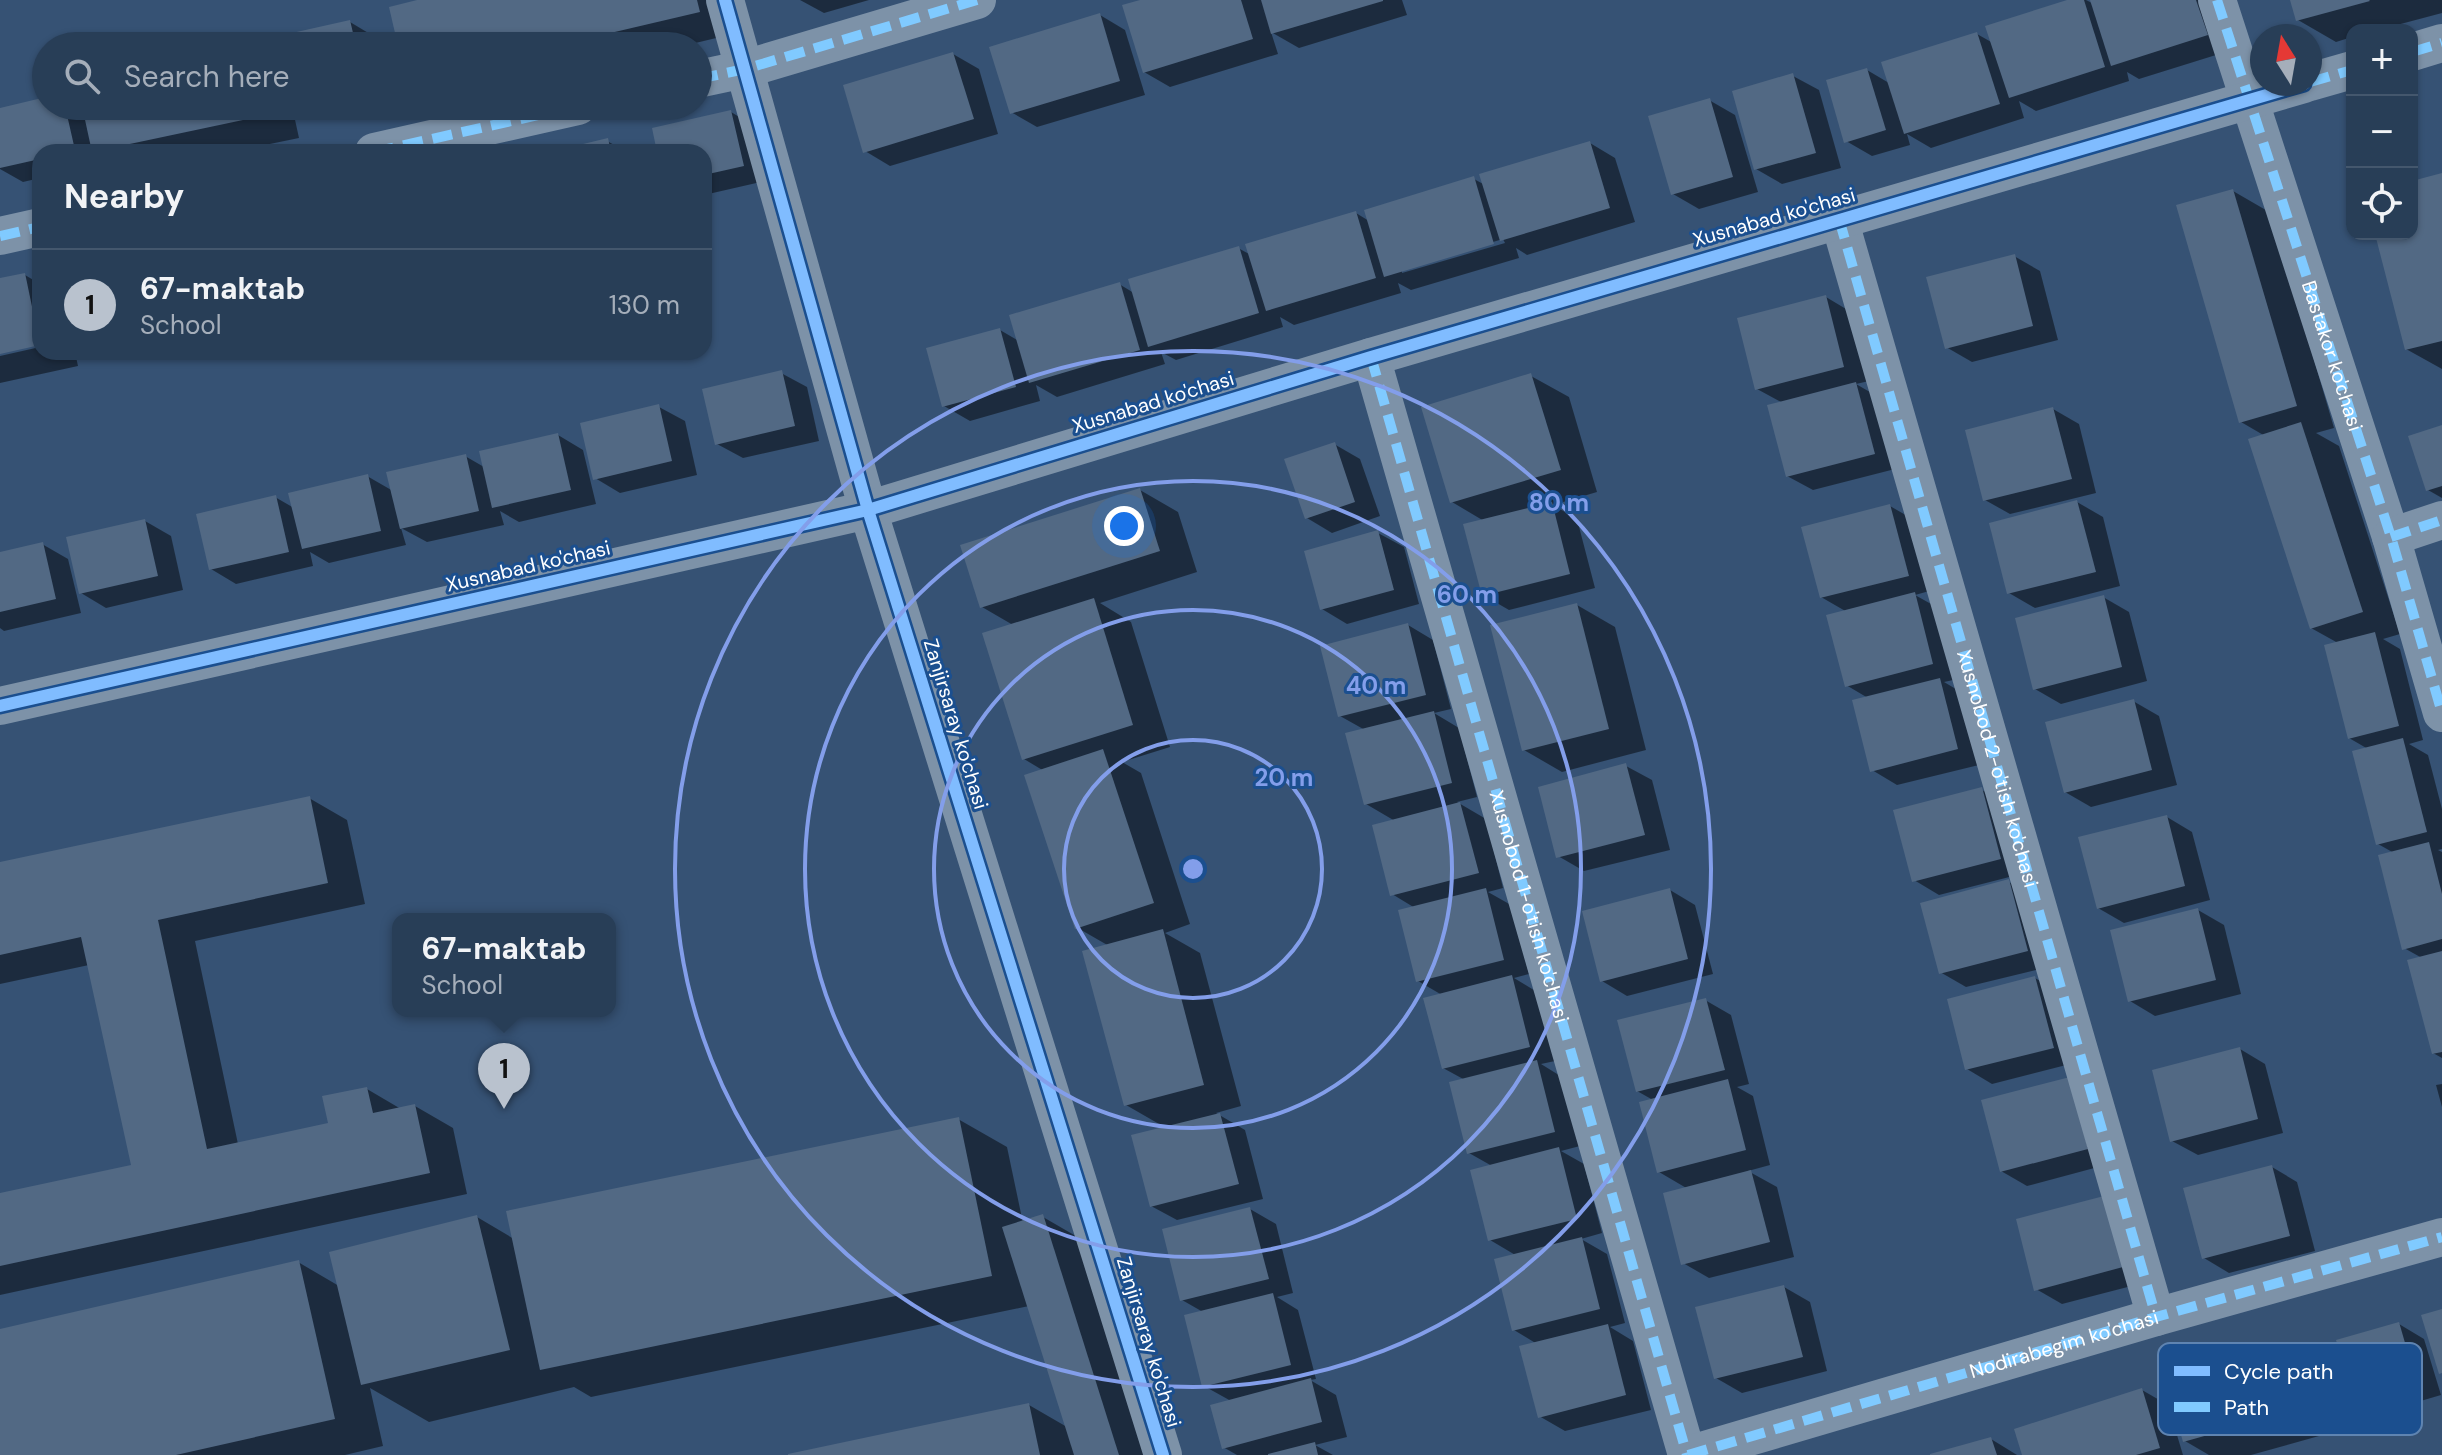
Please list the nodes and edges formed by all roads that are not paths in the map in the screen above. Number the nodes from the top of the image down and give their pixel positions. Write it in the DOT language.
graph roads {
  1 [pos="725,0"];
  2 [pos="977,0"];
  3 [pos="2217,0"];
  4 [pos="2442,43"];
  5 [pos="2418,50"];
  6 [pos="745,69"];
  7 [pos="2346,72"];
  8 [pos="712,76"];
  9 [pos="2322,79"];
  10 [pos="2263,96"];
  11 [pos="2249,100"];
  12 [pos="516,120"];
  13 [pos="409,144"];
  14 [pos="1839,219"];
  15 [pos="32,229"];
  16 [pos="0,236"];
  17 [pos="1371,357"];
  18 [pos="868,510"];
  19 [pos="2442,520"];
  20 [pos="2391,537"];
  21 [pos="0,706"];
  22 [pos="2442,713"];
  23 [pos="2442,1237"];
  24 [pos="2156,1317"];
  25 [pos="1163,1455"];
  26 [pos="1688,1455"];
  1 -- 6 [label="street, Zanjirsaray ko'chasi"];
  2 -- 6 [label="street"];
  3 -- 11 [label="street, Bastakor ko'chasi"];
  4 -- 5 [label="street"];
  6 -- 8 [label="street"];
  6 -- 18 [label="street, Zanjirsaray ko'chasi"];
  7 -- 9 [label="street"];
  10 -- 11 [label="street, Xusnabad ko'chasi"];
  11 -- 14 [label="street, Xusnabad ko'chasi"];
  11 -- 20 [label="street, Bastakor ko'chasi"];
  12 -- 13 [label="street"];
  14 -- 17 [label="street, Xusnabad ko'chasi"];
  14 -- 24 [label="street, Xusnobod 2-o'tish ko'chasi"];
  15 -- 16 [label="street"];
  17 -- 18 [label="street, Xusnabad ko'chasi"];
  17 -- 26 [label="street, Xusnobod 1-o'tish ko'chasi"];
  18 -- 21 [label="street, Xusnabad ko'chasi"];
  18 -- 25 [label="street, Zanjirsaray ko'chasi"];
  19 -- 20 [label="street"];
  20 -- 22 [label="street, Bastakor ko'chasi"];
  23 -- 24 [label="street, Nodirabegim ko'chasi"];
  24 -- 26 [label="street, Nodirabegim ko'chasi"];
}
